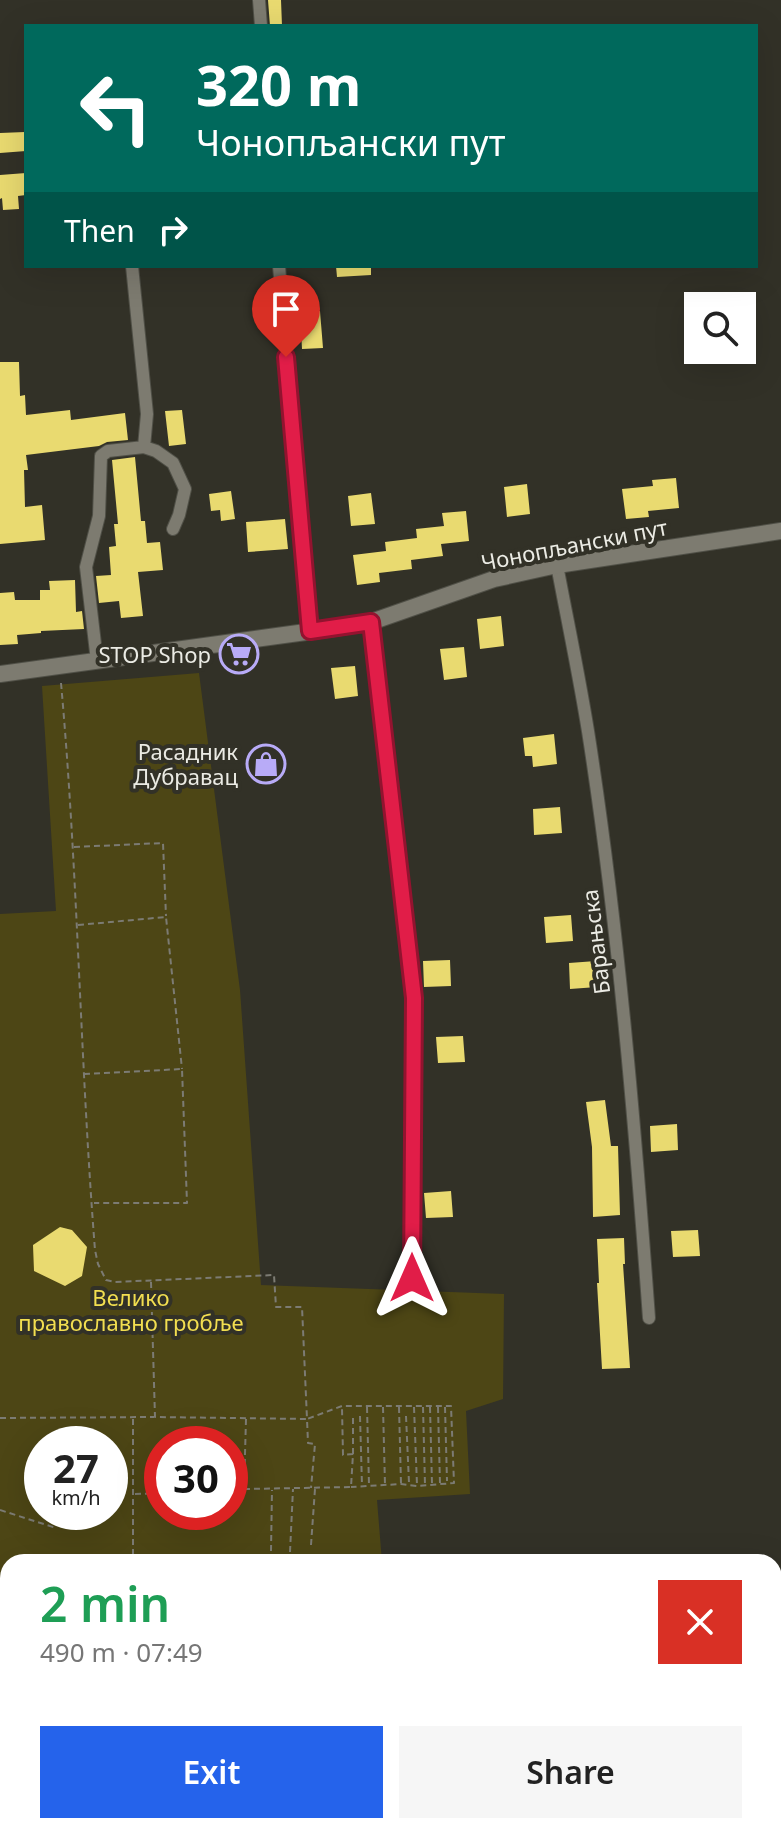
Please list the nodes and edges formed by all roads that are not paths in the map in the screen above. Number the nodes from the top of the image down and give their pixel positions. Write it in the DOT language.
graph roads {
  1 [pos="259,0"];
  2 [pos="261,24"];
  3 [pos="132,268"];
  4 [pos="279,268"];
  5 [pos="144,447"];
  6 [pos="173,529"];
  7 [pos="781,531"];
  8 [pos="557,565"];
  9 [pos="371,622"];
  10 [pos="310,631"];
  11 [pos="97,661"];
  12 [pos="0,674"];
  13 [pos="412,1278"];
  14 [pos="649,1318"];
  1 -- 2 [label="street"];
  3 -- 5 [label="street"];
  4 -- 10 [label="street"];
  5 -- 6 [label="street"];
  5 -- 11 [label="street"];
  7 -- 8 [label="street, Чонопљански пут"];
  8 -- 9 [label="street, Чонопљански пут"];
  8 -- 14 [label="street, Барањска"];
  9 -- 10 [label="street, Чонопљански пут"];
  9 -- 13 [label="street"];
  10 -- 11 [label="street, Чонопљански пут"];
  11 -- 12 [label="street, Чонопљански пут"];
}
